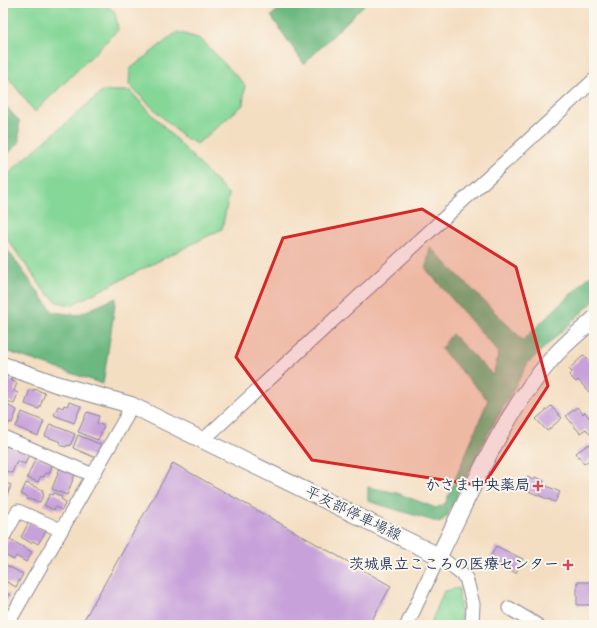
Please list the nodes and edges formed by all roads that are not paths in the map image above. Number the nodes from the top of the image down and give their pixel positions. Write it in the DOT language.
graph roads {
  1 [pos="594,80"];
  2 [pos="594,319"];
  3 [pos="3,365"];
  4 [pos="131,405"];
  5 [pos="3,438"];
  6 [pos="202,441"];
  7 [pos="93,475"];
  8 [pos="61,530"];
  9 [pos="3,538"];
  10 [pos="439,556"];
  11 [pos="509,608"];
  12 [pos="7,625"];
  13 [pos="407,625"];
  14 [pos="472,625"];
  15 [pos="537,625"];
  1 -- 6 [label="street"];
  2 -- 10 [label="main road"];
  3 -- 4 [label="main road, 平友部停車場線"];
  4 -- 6 [label="main road, 平友部停車場線"];
  4 -- 7 [label="street"];
  5 -- 7 [label="street"];
  6 -- 10 [label="main road, 平友部停車場線"];
  7 -- 8 [label="street"];
  8 -- 9 [label="street"];
  8 -- 12 [label="street"];
  10 -- 13 [label="street"];
  10 -- 14 [label="street"];
  11 -- 15 [label="street"];
}
